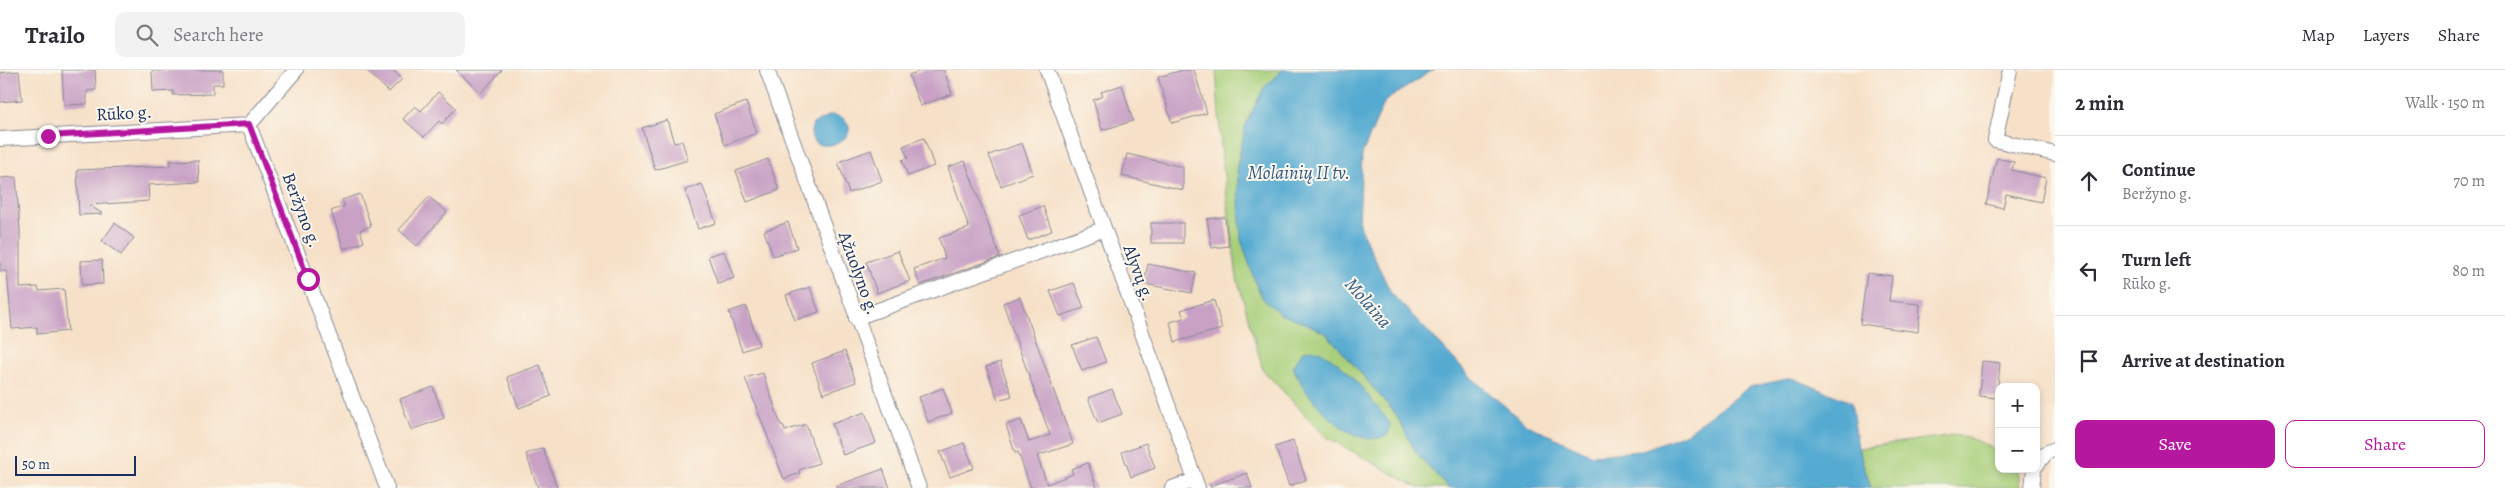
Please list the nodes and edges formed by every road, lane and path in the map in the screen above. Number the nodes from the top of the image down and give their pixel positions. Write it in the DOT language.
graph roads {
  1 [pos="296,70"];
  2 [pos="766,70"];
  3 [pos="1047,70"];
  4 [pos="2010,70"];
  5 [pos="249,124"];
  6 [pos="0,139"];
  7 [pos="2055,154"];
  8 [pos="1103,229"];
  9 [pos="856,318"];
  10 [pos="2055,449"];
  11 [pos="2040,461"];
  12 [pos="2034,473"];
  13 [pos="1196,484"];
  14 [pos="387,488"];
  15 [pos="919,488"];
  16 [pos="1172,488"];
  17 [pos="2032,488"];
  1 -- 5 [label="street"];
  2 -- 9 [label="street, Ąžuolyno g."];
  3 -- 8 [label="street, Alyvų g."];
  4 -- 7 [label="street"];
  5 -- 6 [label="street, Rūko g."];
  5 -- 14 [label="street, Beržyno g."];
  8 -- 9 [label="street"];
  8 -- 13 [label="street, Alyvų g."];
  9 -- 15 [label="street, Ąžuolyno g."];
  10 -- 11 [label="street"];
  12 -- 17 [label="street"];
  13 -- 16 [label="street"];
}
